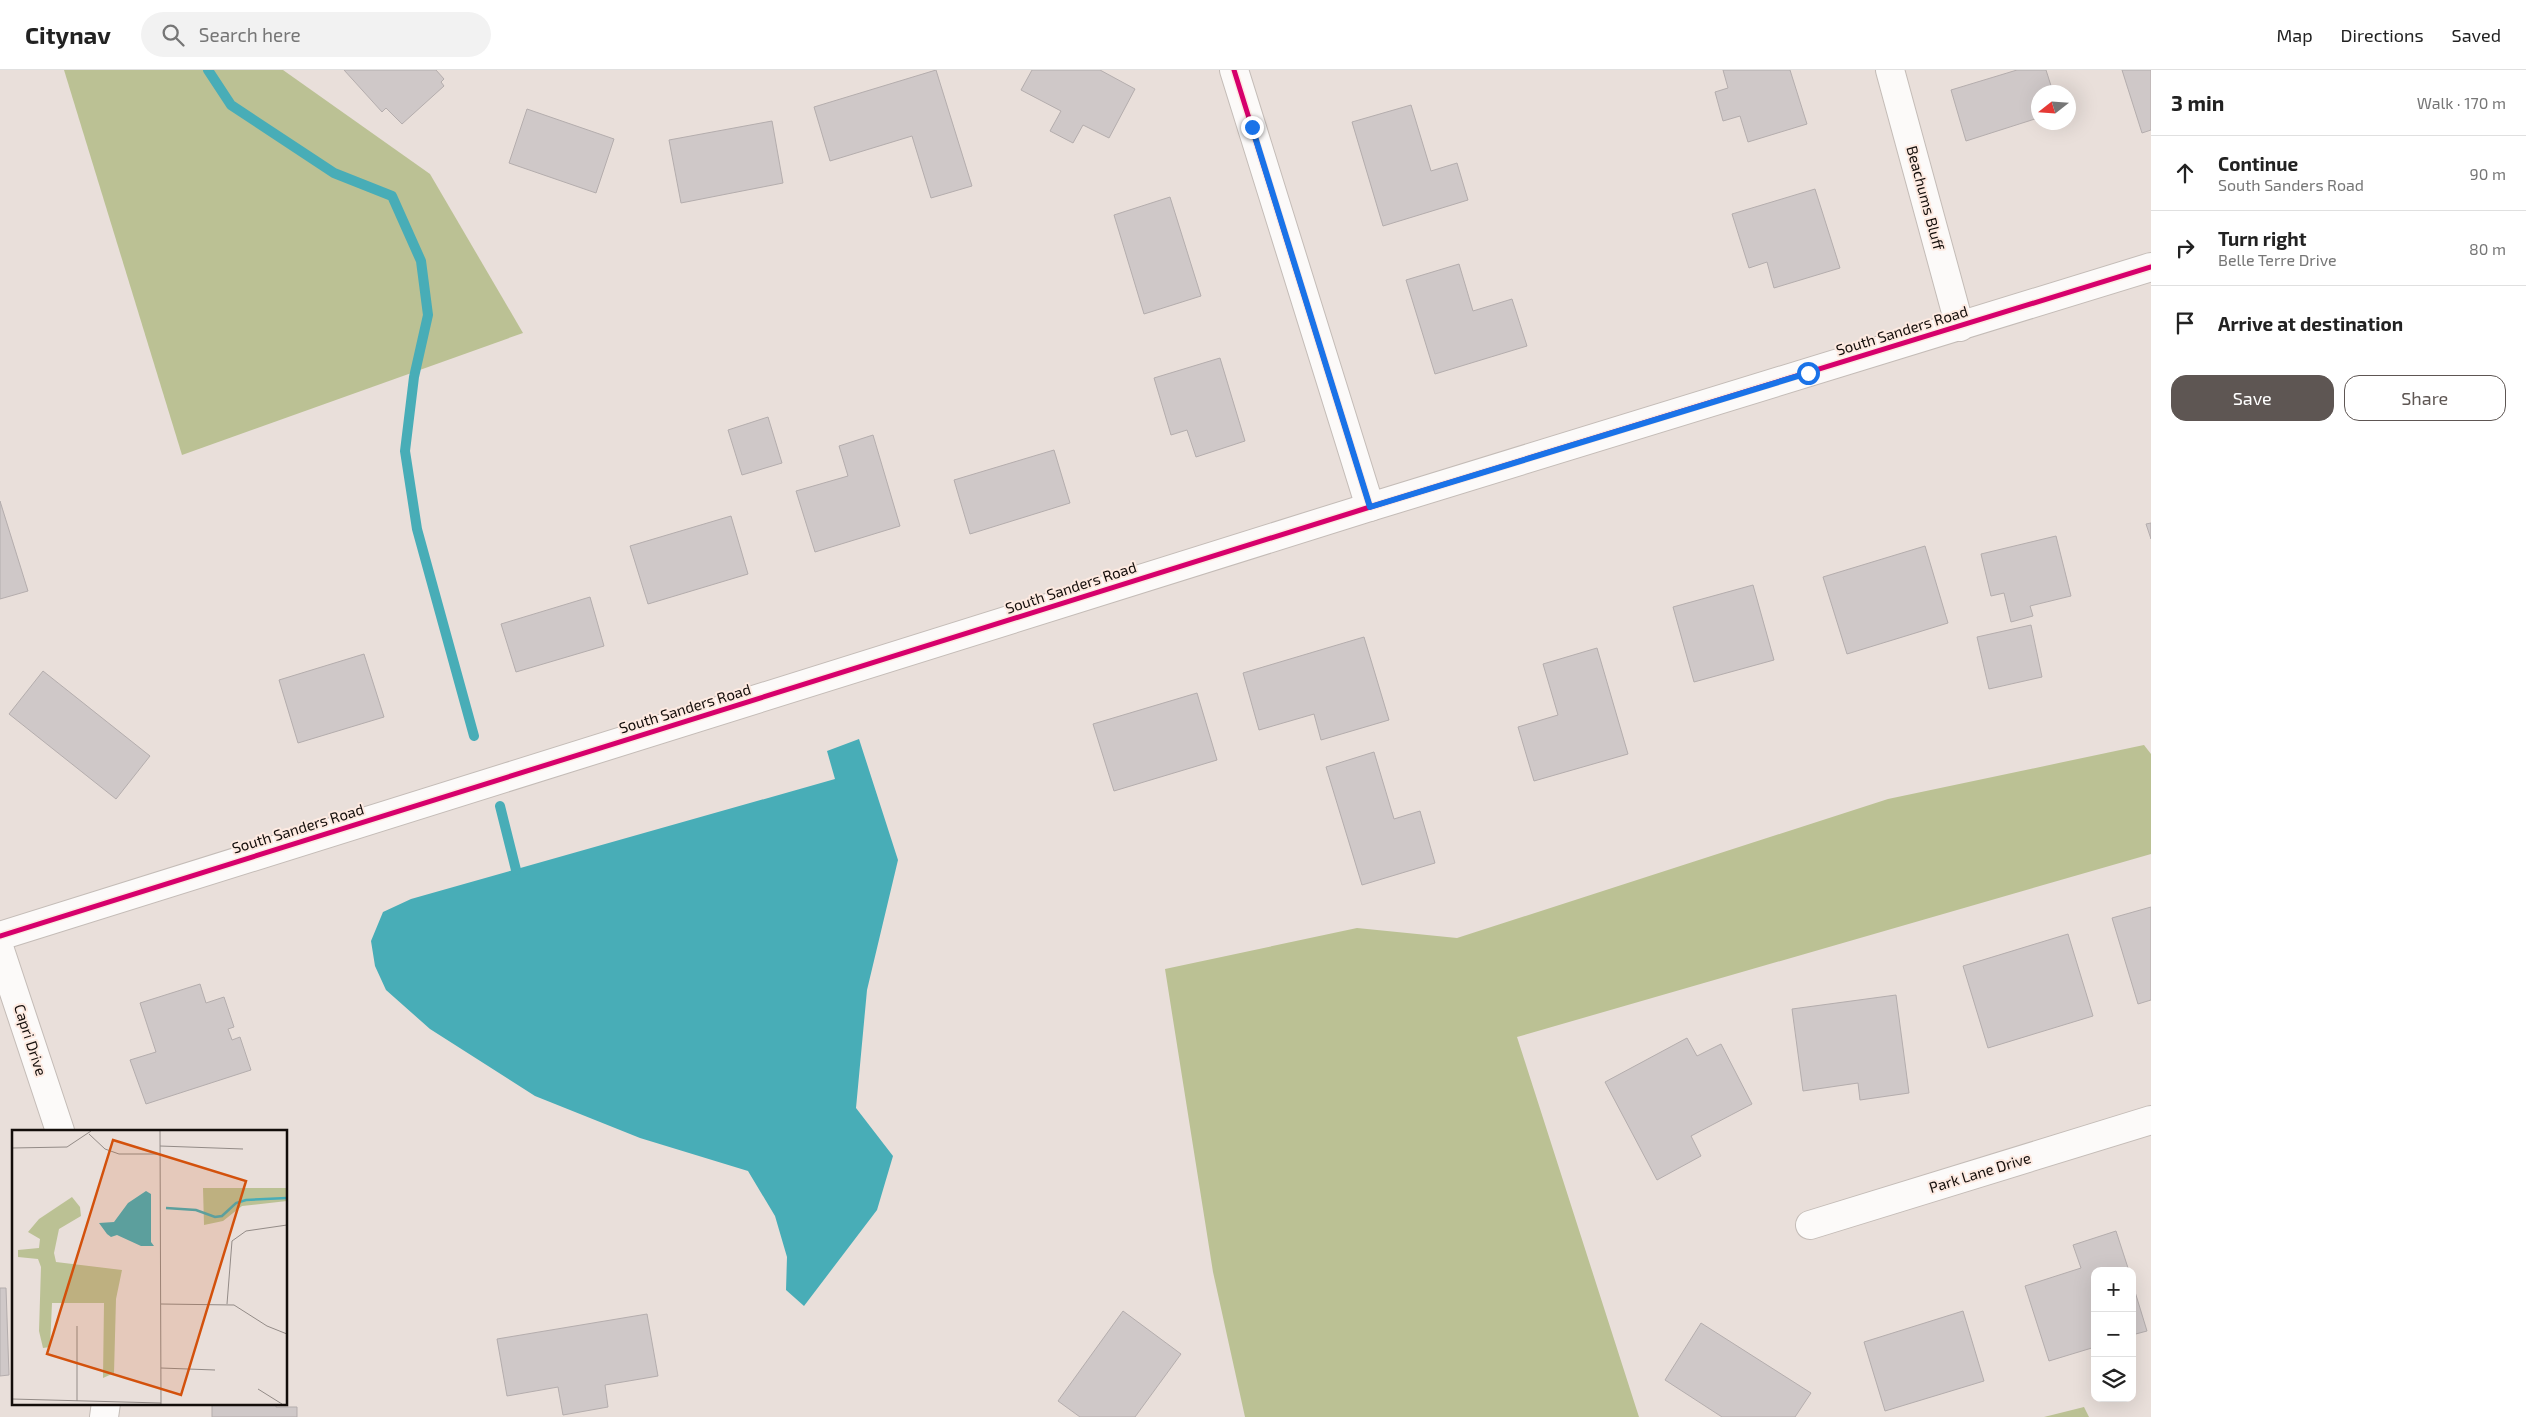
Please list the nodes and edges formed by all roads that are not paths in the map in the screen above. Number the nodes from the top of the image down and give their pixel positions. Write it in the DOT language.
graph roads {
  1 [pos="1234,70"];
  2 [pos="1890,70"];
  3 [pos="2151,267"];
  4 [pos="1960,327"];
  5 [pos="1370,507"];
  6 [pos="0,936"];
  7 [pos="0,950"];
  8 [pos="2151,1120"];
  9 [pos="60,1130"];
  10 [pos="1810,1225"];
  11 [pos="106,1404"];
  12 [pos="104,1417"];
  1 -- 5 [label="street"];
  2 -- 4 [label="street, Beachums Bluff"];
  3 -- 4 [label="street, South Sanders Road"];
  4 -- 5 [label="street, South Sanders Road"];
  5 -- 6 [label="street, South Sanders Road"];
  7 -- 9 [label="street, Capri Drive"];
  8 -- 10 [label="street, Park Lane Drive"];
  11 -- 12 [label="street"];
}
